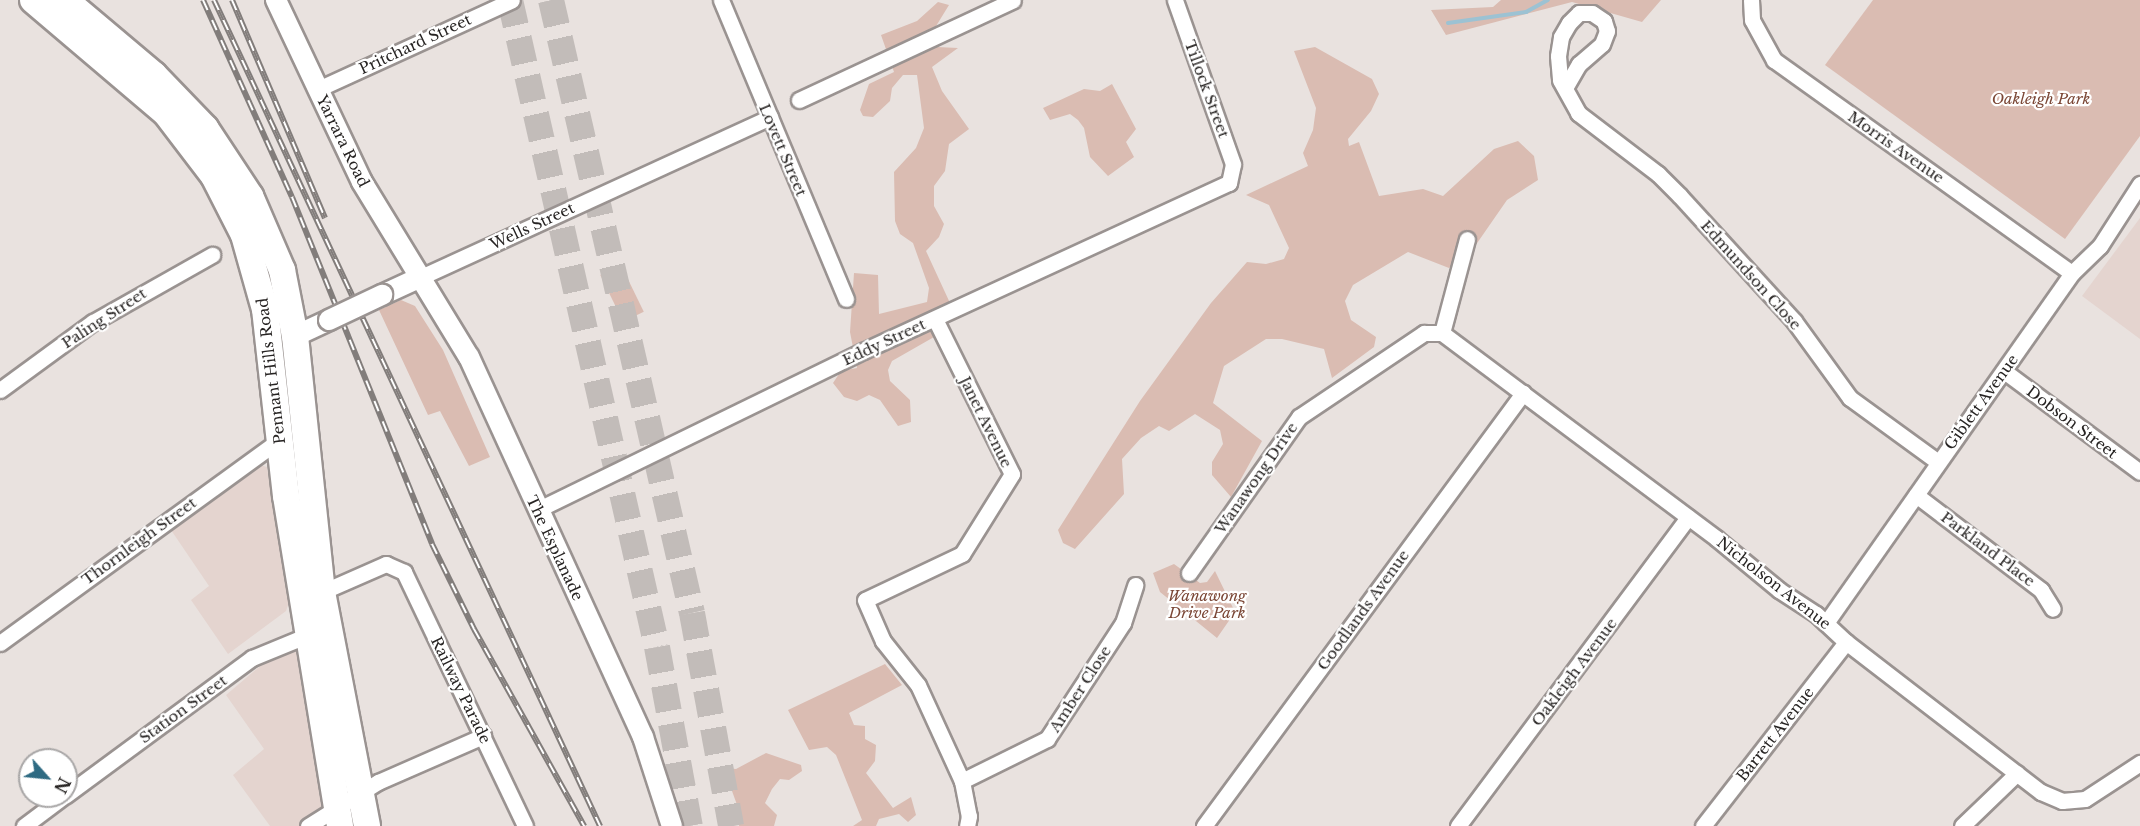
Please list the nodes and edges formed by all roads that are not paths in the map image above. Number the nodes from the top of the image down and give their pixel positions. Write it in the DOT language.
graph roads {
  1 [pos="33,0"];
  2 [pos="65,0"];
  3 [pos="276,0"];
  4 [pos="512,0"];
  5 [pos="721,0"];
  6 [pos="1014,0"];
  7 [pos="1175,0"];
  8 [pos="1751,0"];
  9 [pos="1565,88"];
  10 [pos="318,89"];
  11 [pos="799,100"];
  12 [pos="770,117"];
  13 [pos="1232,178"];
  14 [pos="2140,184"];
  15 [pos="1467,239"];
  16 [pos="212,255"];
  17 [pos="2072,273"];
  18 [pos="421,277"];
  19 [pos="846,299"];
  20 [pos="935,319"];
  21 [pos="1442,333"];
  22 [pos="295,336"];
  23 [pos="2004,371"];
  24 [pos="0,390"];
  25 [pos="1523,393"];
  26 [pos="276,407"];
  27 [pos="279,440"];
  28 [pos="1938,462"];
  29 [pos="2140,472"];
  30 [pos="1916,495"];
  31 [pos="537,510"];
  32 [pos="1688,517"];
  33 [pos="1189,573"];
  34 [pos="1135,585"];
  35 [pos="322,592"];
  36 [pos="2053,609"];
  37 [pos="1826,623"];
  38 [pos="308,635"];
  39 [pos="1846,642"];
  40 [pos="0,643"];
  41 [pos="483,736"];
  42 [pos="2140,763"];
  43 [pos="2017,773"];
  44 [pos="962,781"];
  45 [pos="78,785"];
  46 [pos="362,792"];
  47 [pos="48,808"];
  48 [pos="339,816"];
  49 [pos="24,826"];
  50 [pos="308,826"];
  51 [pos="368,826"];
  52 [pos="525,826"];
  53 [pos="672,826"];
  54 [pos="967,826"];
  55 [pos="1204,826"];
  56 [pos="1458,826"];
  57 [pos="1703,826"];
  58 [pos="1962,826"];
  1 -- 26 [label="highway, Pennant Hills Road"];
  2 -- 22 [label="highway, Pennant Hills Road"];
  3 -- 10 [label="main road, Yarrara Road"];
  4 -- 10 [label="street, Pritchard Street"];
  5 -- 12 [label="street, Lovett Street"];
  6 -- 11 [label="street"];
  7 -- 13 [label="street, Tillock Street"];
  8 -- 17 [label="street, Morris Avenue"];
  9 -- 9 [label="street, Edmundson Close"];
  9 -- 28 [label="street, Edmundson Close"];
  10 -- 18 [label="main road, Yarrara Road"];
  12 -- 18 [label="street, Wells Street"];
  12 -- 19 [label="street, Lovett Street"];
  13 -- 20 [label="street, Eddy Street"];
  14 -- 17 [label="street, Giblett Avenue"];
  15 -- 21 [label="street"];
  16 -- 24 [label="street, Paling Street"];
  17 -- 23 [label="street, Giblett Avenue"];
  18 -- 22 [label="main road, Wells Street, bridge"];
  18 -- 31 [label="main road, The Esplanade"];
  20 -- 31 [label="street, Eddy Street"];
  20 -- 44 [label="street, Janet Avenue"];
  21 -- 25 [label="street, Nicholson Avenue"];
  21 -- 33 [label="street, Wanawong Drive"];
  22 -- 26 [label="highway"];
  22 -- 35 [label="highway, Pennant Hills Road"];
  23 -- 28 [label="street, Giblett Avenue"];
  23 -- 29 [label="street, Dobson Street"];
  25 -- 32 [label="street, Nicholson Avenue"];
  25 -- 55 [label="street, Goodlands Avenue"];
  26 -- 27 [label="highway, Pennant Hills Road"];
  27 -- 38 [label="highway, Pennant Hills Road"];
  27 -- 40 [label="street, Thornleigh Street"];
  28 -- 30 [label="street, Giblett Avenue"];
  30 -- 36 [label="street, Parkland Place"];
  30 -- 37 [label="street, Giblett Avenue"];
  31 -- 53 [label="main road, The Esplanade"];
  32 -- 37 [label="street, Nicholson Avenue"];
  32 -- 56 [label="street, Oakleigh Avenue"];
  34 -- 44 [label="street, Amber Close"];
  35 -- 41 [label="street, Railway Parade"];
  35 -- 46 [label="highway, Pennant Hills Road"];
  37 -- 39 [label="street, Nicholson Avenue"];
  38 -- 45 [label="street, Station Street"];
  38 -- 48 [label="highway, Pennant Hills Road"];
  39 -- 43 [label="street, Nicholson Avenue"];
  39 -- 57 [label="street, Barrett Avenue"];
  41 -- 46 [label="street"];
  41 -- 52 [label="street, Railway Parade"];
  42 -- 43 [label="street, Nicholson Avenue"];
  43 -- 58 [label="street"];
  44 -- 54 [label="street, Janet Avenue"];
  46 -- 48 [label="street"];
  46 -- 51 [label="highway, Pennant Hills Road"];
  47 -- 49 [label="street, Station Street"];
  48 -- 50 [label="street"];
}
